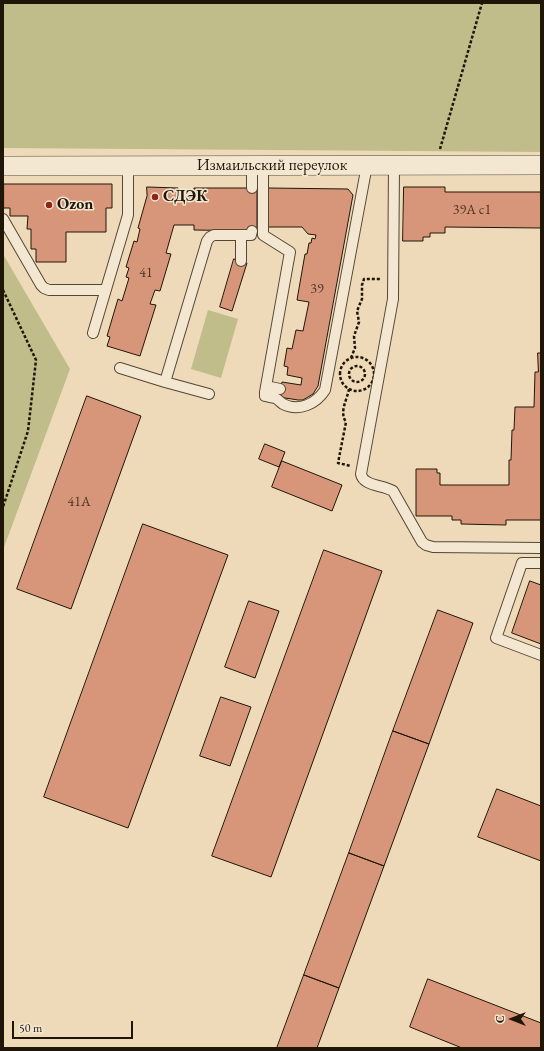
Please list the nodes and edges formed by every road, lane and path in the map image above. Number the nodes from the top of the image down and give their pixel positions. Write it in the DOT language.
graph roads {
  1 [pos="482,3"];
  2 [pos="394,165"];
  3 [pos="435,165"];
  4 [pos="541,165"];
  5 [pos="3,166"];
  6 [pos="128,166"];
  7 [pos="257,166"];
  8 [pos="367,166"];
  9 [pos="252,188"];
  10 [pos="3,219"];
  11 [pos="241,235"];
  12 [pos="263,235"];
  13 [pos="241,261"];
  14 [pos="393,279"];
  15 [pos="3,290"];
  16 [pos="105,290"];
  17 [pos="93,332"];
  18 [pos="351,358"];
  19 [pos="120,368"];
  20 [pos="365,376"];
  21 [pos="165,382"];
  22 [pos="266,386"];
  23 [pos="280,389"];
  24 [pos="349,389"];
  25 [pos="209,394"];
  26 [pos="362,468"];
  27 [pos="3,507"];
  28 [pos="541,548"];
  29 [pos="541,563"];
  30 [pos="541,655"];
  1 -- 3 [label="path"];
  2 -- 3 [label="street, Измаильский переулок"];
  2 -- 8 [label="street, Измаильский переулок"];
  2 -- 14 [label="lane"];
  3 -- 4 [label="street, Измаильский переулок"];
  5 -- 6 [label="street, Измаильский переулок"];
  6 -- 7 [label="street, Измаильский переулок"];
  6 -- 16 [label="lane"];
  7 -- 8 [label="street, Измаильский переулок"];
  7 -- 9 [label="lane"];
  7 -- 12 [label="lane"];
  8 -- 22 [label="lane"];
  10 -- 16 [label="lane"];
  11 -- 12 [label="lane"];
  11 -- 13 [label="lane"];
  11 -- 21 [label="lane"];
  12 -- 22 [label="lane"];
  14 -- 18 [label="path"];
  14 -- 26 [label="lane"];
  15 -- 27 [label="path"];
  16 -- 17 [label="lane"];
  18 -- 24 [label="path"];
  18 -- 24 [label="path"];
  19 -- 21 [label="lane"];
  20 -- 20 [label="path"];
  21 -- 25 [label="lane"];
  22 -- 23 [label="lane"];
  24 -- 26 [label="path"];
  26 -- 28 [label="lane"];
  29 -- 30 [label="lane"];
}
